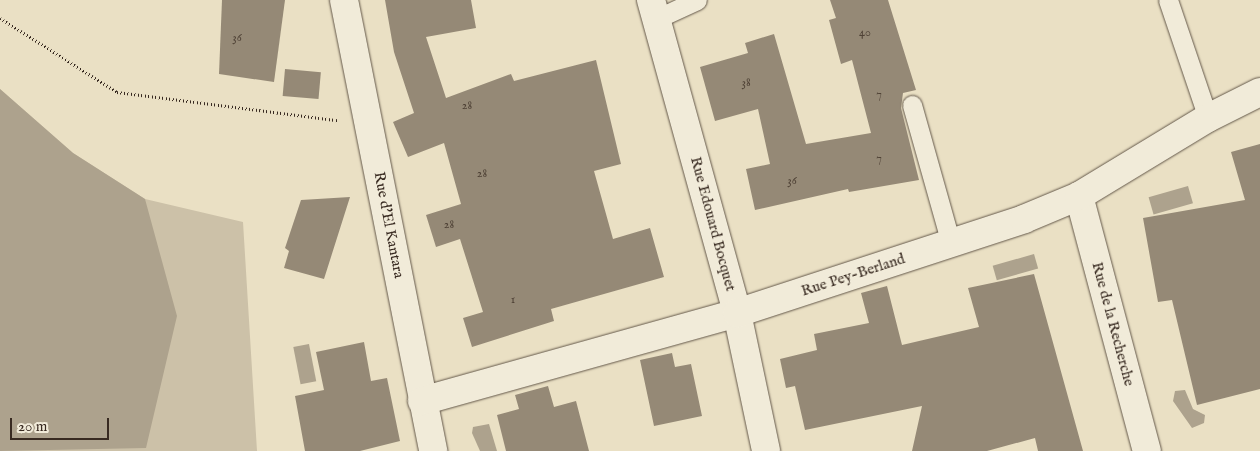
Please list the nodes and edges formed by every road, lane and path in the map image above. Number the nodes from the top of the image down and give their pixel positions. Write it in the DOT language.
graph roads {
  1 [pos="344,0"];
  2 [pos="697,0"];
  3 [pos="1168,0"];
  4 [pos="653,9"];
  5 [pos="0,18"];
  6 [pos="1260,92"];
  7 [pos="912,105"];
  8 [pos="1208,118"];
  9 [pos="369,124"];
  10 [pos="1079,196"];
  11 [pos="952,244"];
  12 [pos="737,313"];
  13 [pos="422,401"];
  14 [pos="433,451"];
  15 [pos="766,451"];
  16 [pos="1147,451"];
  1 -- 9 [label="street, Rue d'El Kantara"];
  2 -- 4 [label="lane"];
  3 -- 8 [label="lane"];
  4 -- 12 [label="street, Rue Edouard Bocquet"];
  5 -- 9 [label="path"];
  6 -- 8 [label="street, Rue Pey-Berland"];
  7 -- 11 [label="lane"];
  8 -- 10 [label="street, Rue Pey-Berland"];
  9 -- 13 [label="street, Rue d'El Kantara"];
  10 -- 11 [label="street, Rue Pey-Berland"];
  10 -- 16 [label="street, Rue de la Recherche"];
  11 -- 12 [label="street, Rue Pey-Berland"];
  12 -- 13 [label="street, Rue Pey-Berland"];
  12 -- 15 [label="street, Rue Edouard Bocquet"];
  13 -- 14 [label="street, Rue d'El Kantara"];
}
